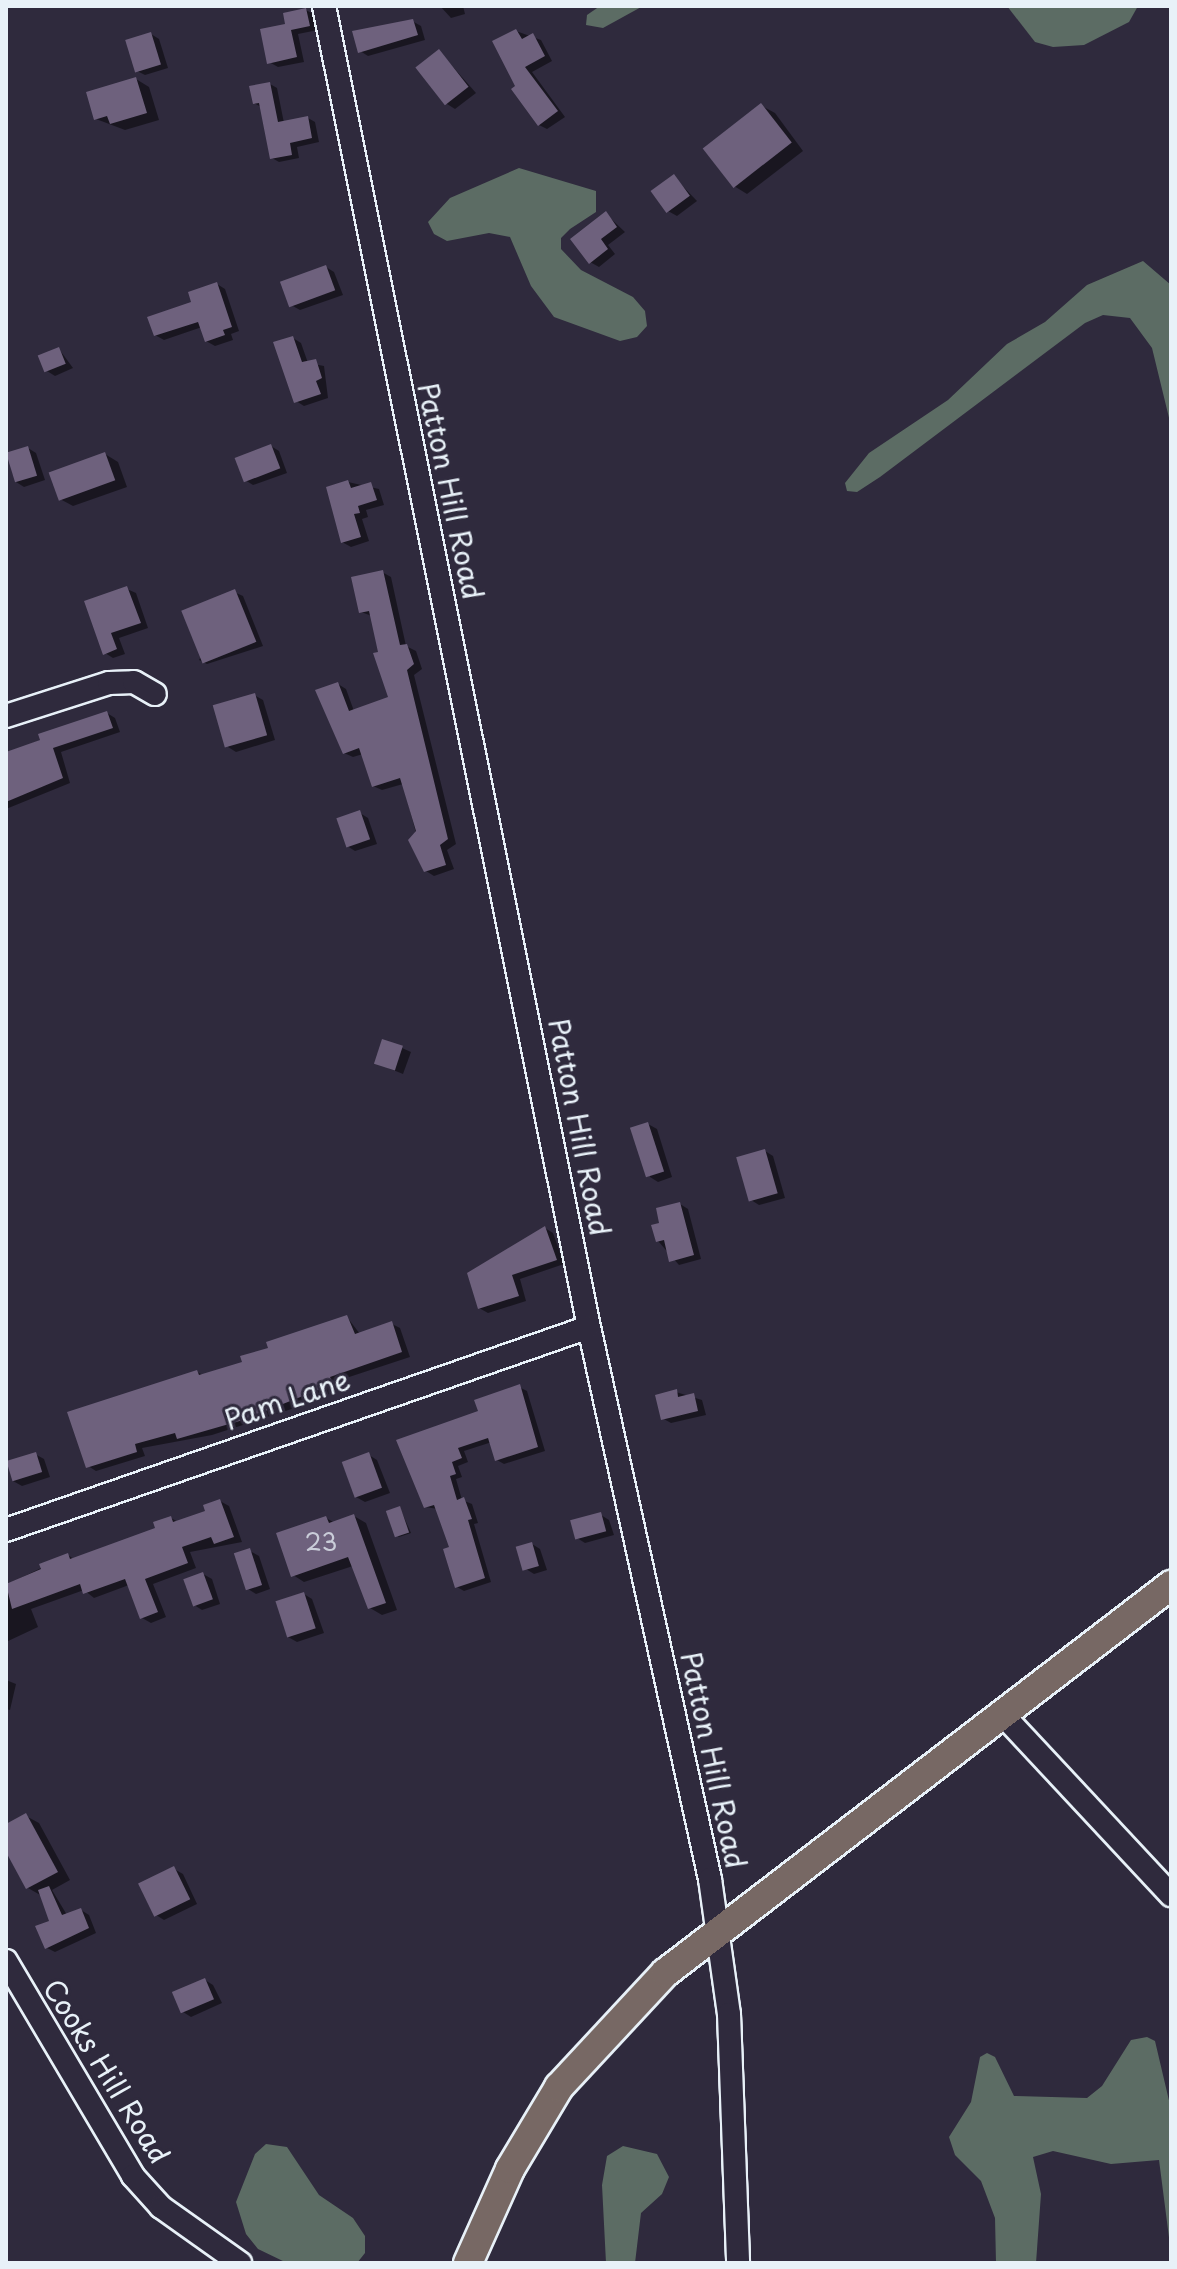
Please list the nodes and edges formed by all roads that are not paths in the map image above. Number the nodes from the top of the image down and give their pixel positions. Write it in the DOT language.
graph roads {
  1 [pos="324,6"];
  2 [pos="155,694"];
  3 [pos="6,716"];
  4 [pos="589,1327"];
  5 [pos="6,1530"];
  6 [pos="1171,1585"];
  7 [pos="1004,1716"];
  8 [pos="1171,1895"];
  9 [pos="715,1937"];
  10 [pos="6,1961"];
  11 [pos="240,2263"];
  12 [pos="468,2263"];
  13 [pos="738,2263"];
  1 -- 4 [label="street, Patton Hill Road"];
  2 -- 3 [label="street"];
  4 -- 5 [label="street, Pam Lane"];
  4 -- 9 [label="street, Patton Hill Road"];
  6 -- 7 [label="main road"];
  7 -- 8 [label="street"];
  7 -- 9 [label="main road"];
  9 -- 12 [label="main road"];
  9 -- 13 [label="street, Patton Hill Road"];
  10 -- 11 [label="street, Cooks Hill Road"];
}
